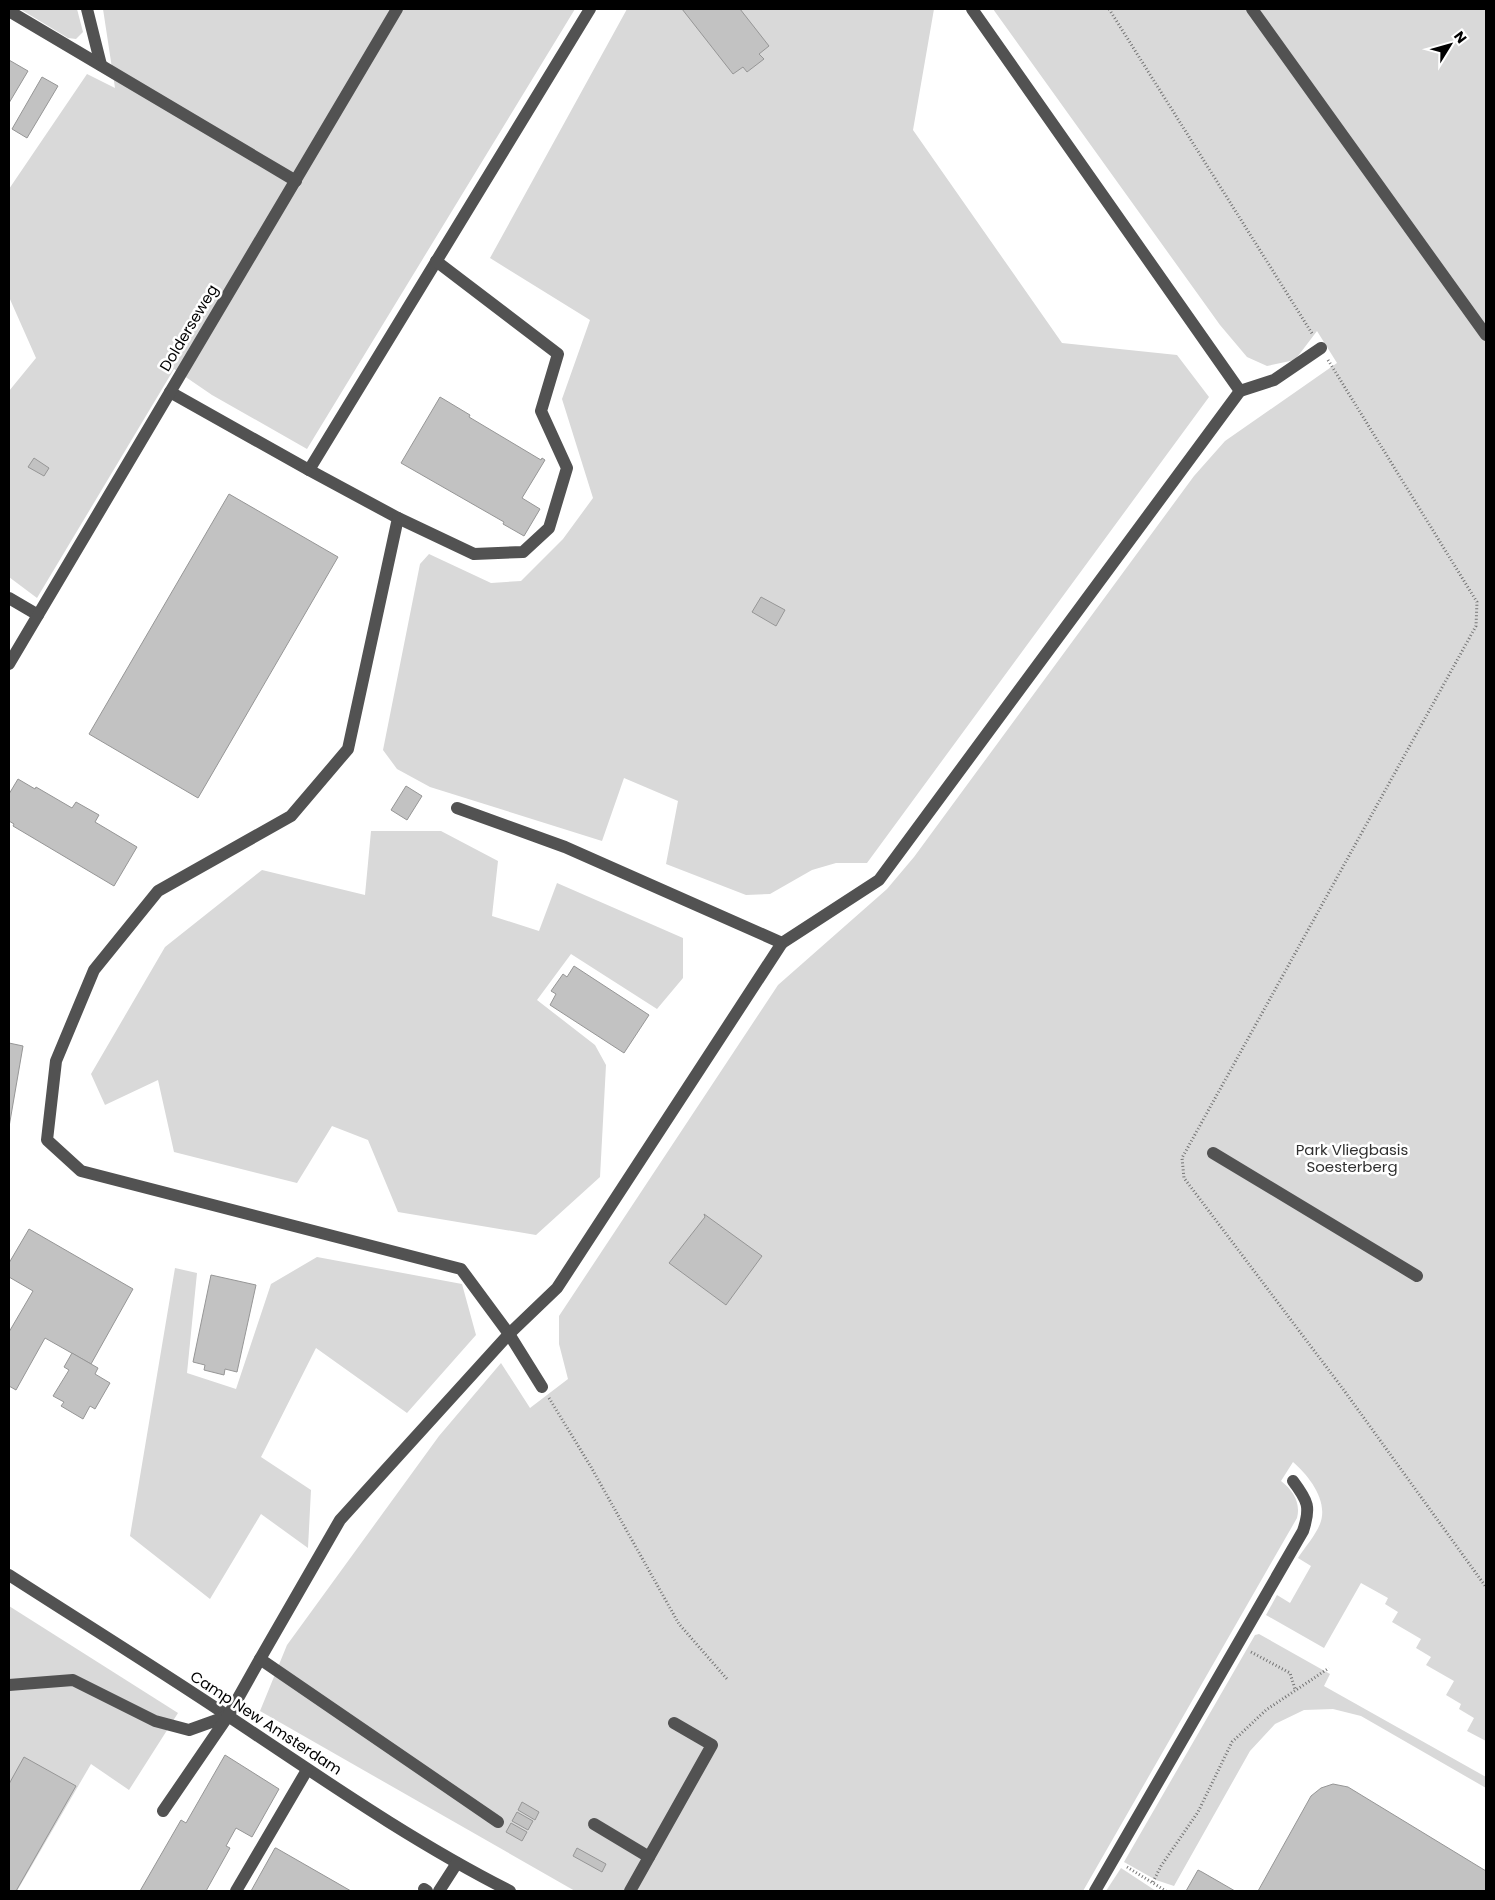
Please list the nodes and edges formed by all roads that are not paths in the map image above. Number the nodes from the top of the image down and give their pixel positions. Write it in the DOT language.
graph roads {
  1 [pos="86,9"];
  2 [pos="397,9"];
  3 [pos="590,9"];
  4 [pos="972,9"];
  5 [pos="1252,9"];
  6 [pos="9,11"];
  7 [pos="101,66"];
  8 [pos="296,181"];
  9 [pos="436,261"];
  10 [pos="1486,335"];
  11 [pos="1321,348"];
  12 [pos="170,392"];
  13 [pos="1240,392"];
  14 [pos="309,470"];
  15 [pos="398,518"];
  16 [pos="9,598"];
  17 [pos="38,615"];
  18 [pos="9,664"];
  19 [pos="457,808"];
  20 [pos="782,943"];
  21 [pos="1214,1153"];
  22 [pos="1417,1276"];
  23 [pos="509,1334"];
  24 [pos="542,1387"];
  25 [pos="1293,1481"];
  26 [pos="9,1575"];
  27 [pos="260,1659"];
  28 [pos="9,1686"];
  29 [pos="228,1716"];
  30 [pos="674,1723"];
  31 [pos="307,1770"];
  32 [pos="163,1811"];
  33 [pos="498,1822"];
  34 [pos="594,1824"];
  35 [pos="649,1856"];
  36 [pos="457,1863"];
  37 [pos="236,1891"];
  38 [pos="439,1891"];
  39 [pos="510,1891"];
  40 [pos="630,1891"];
  41 [pos="1095,1891"];
  1 -- 7 [label="lane"];
  2 -- 8 [label="lane, Dolderseweg"];
  3 -- 9 [label="lane"];
  4 -- 13 [label="lane"];
  5 -- 10 [label="lane"];
  6 -- 7 [label="lane"];
  7 -- 8 [label="lane"];
  8 -- 12 [label="lane, Dolderseweg"];
  9 -- 14 [label="lane"];
  9 -- 15 [label="lane"];
  11 -- 13 [label="lane"];
  12 -- 14 [label="lane"];
  12 -- 17 [label="lane, Dolderseweg"];
  13 -- 20 [label="lane"];
  14 -- 15 [label="lane"];
  15 -- 23 [label="lane"];
  16 -- 17 [label="lane"];
  17 -- 18 [label="lane, Dolderseweg"];
  19 -- 20 [label="lane"];
  20 -- 23 [label="lane"];
  21 -- 22 [label="lane"];
  23 -- 24 [label="lane"];
  23 -- 27 [label="lane"];
  25 -- 41 [label="lane"];
  26 -- 29 [label="lane, Camp New Amsterdam"];
  27 -- 29 [label="lane"];
  27 -- 33 [label="lane"];
  28 -- 29 [label="lane"];
  29 -- 31 [label="lane, Camp New Amsterdam"];
  29 -- 32 [label="lane"];
  30 -- 35 [label="lane"];
  31 -- 36 [label="lane, Camp New Amsterdam"];
  31 -- 37 [label="lane"];
  34 -- 35 [label="lane"];
  35 -- 40 [label="lane"];
  36 -- 38 [label="lane"];
  36 -- 39 [label="lane, Camp New Amsterdam"];
}
